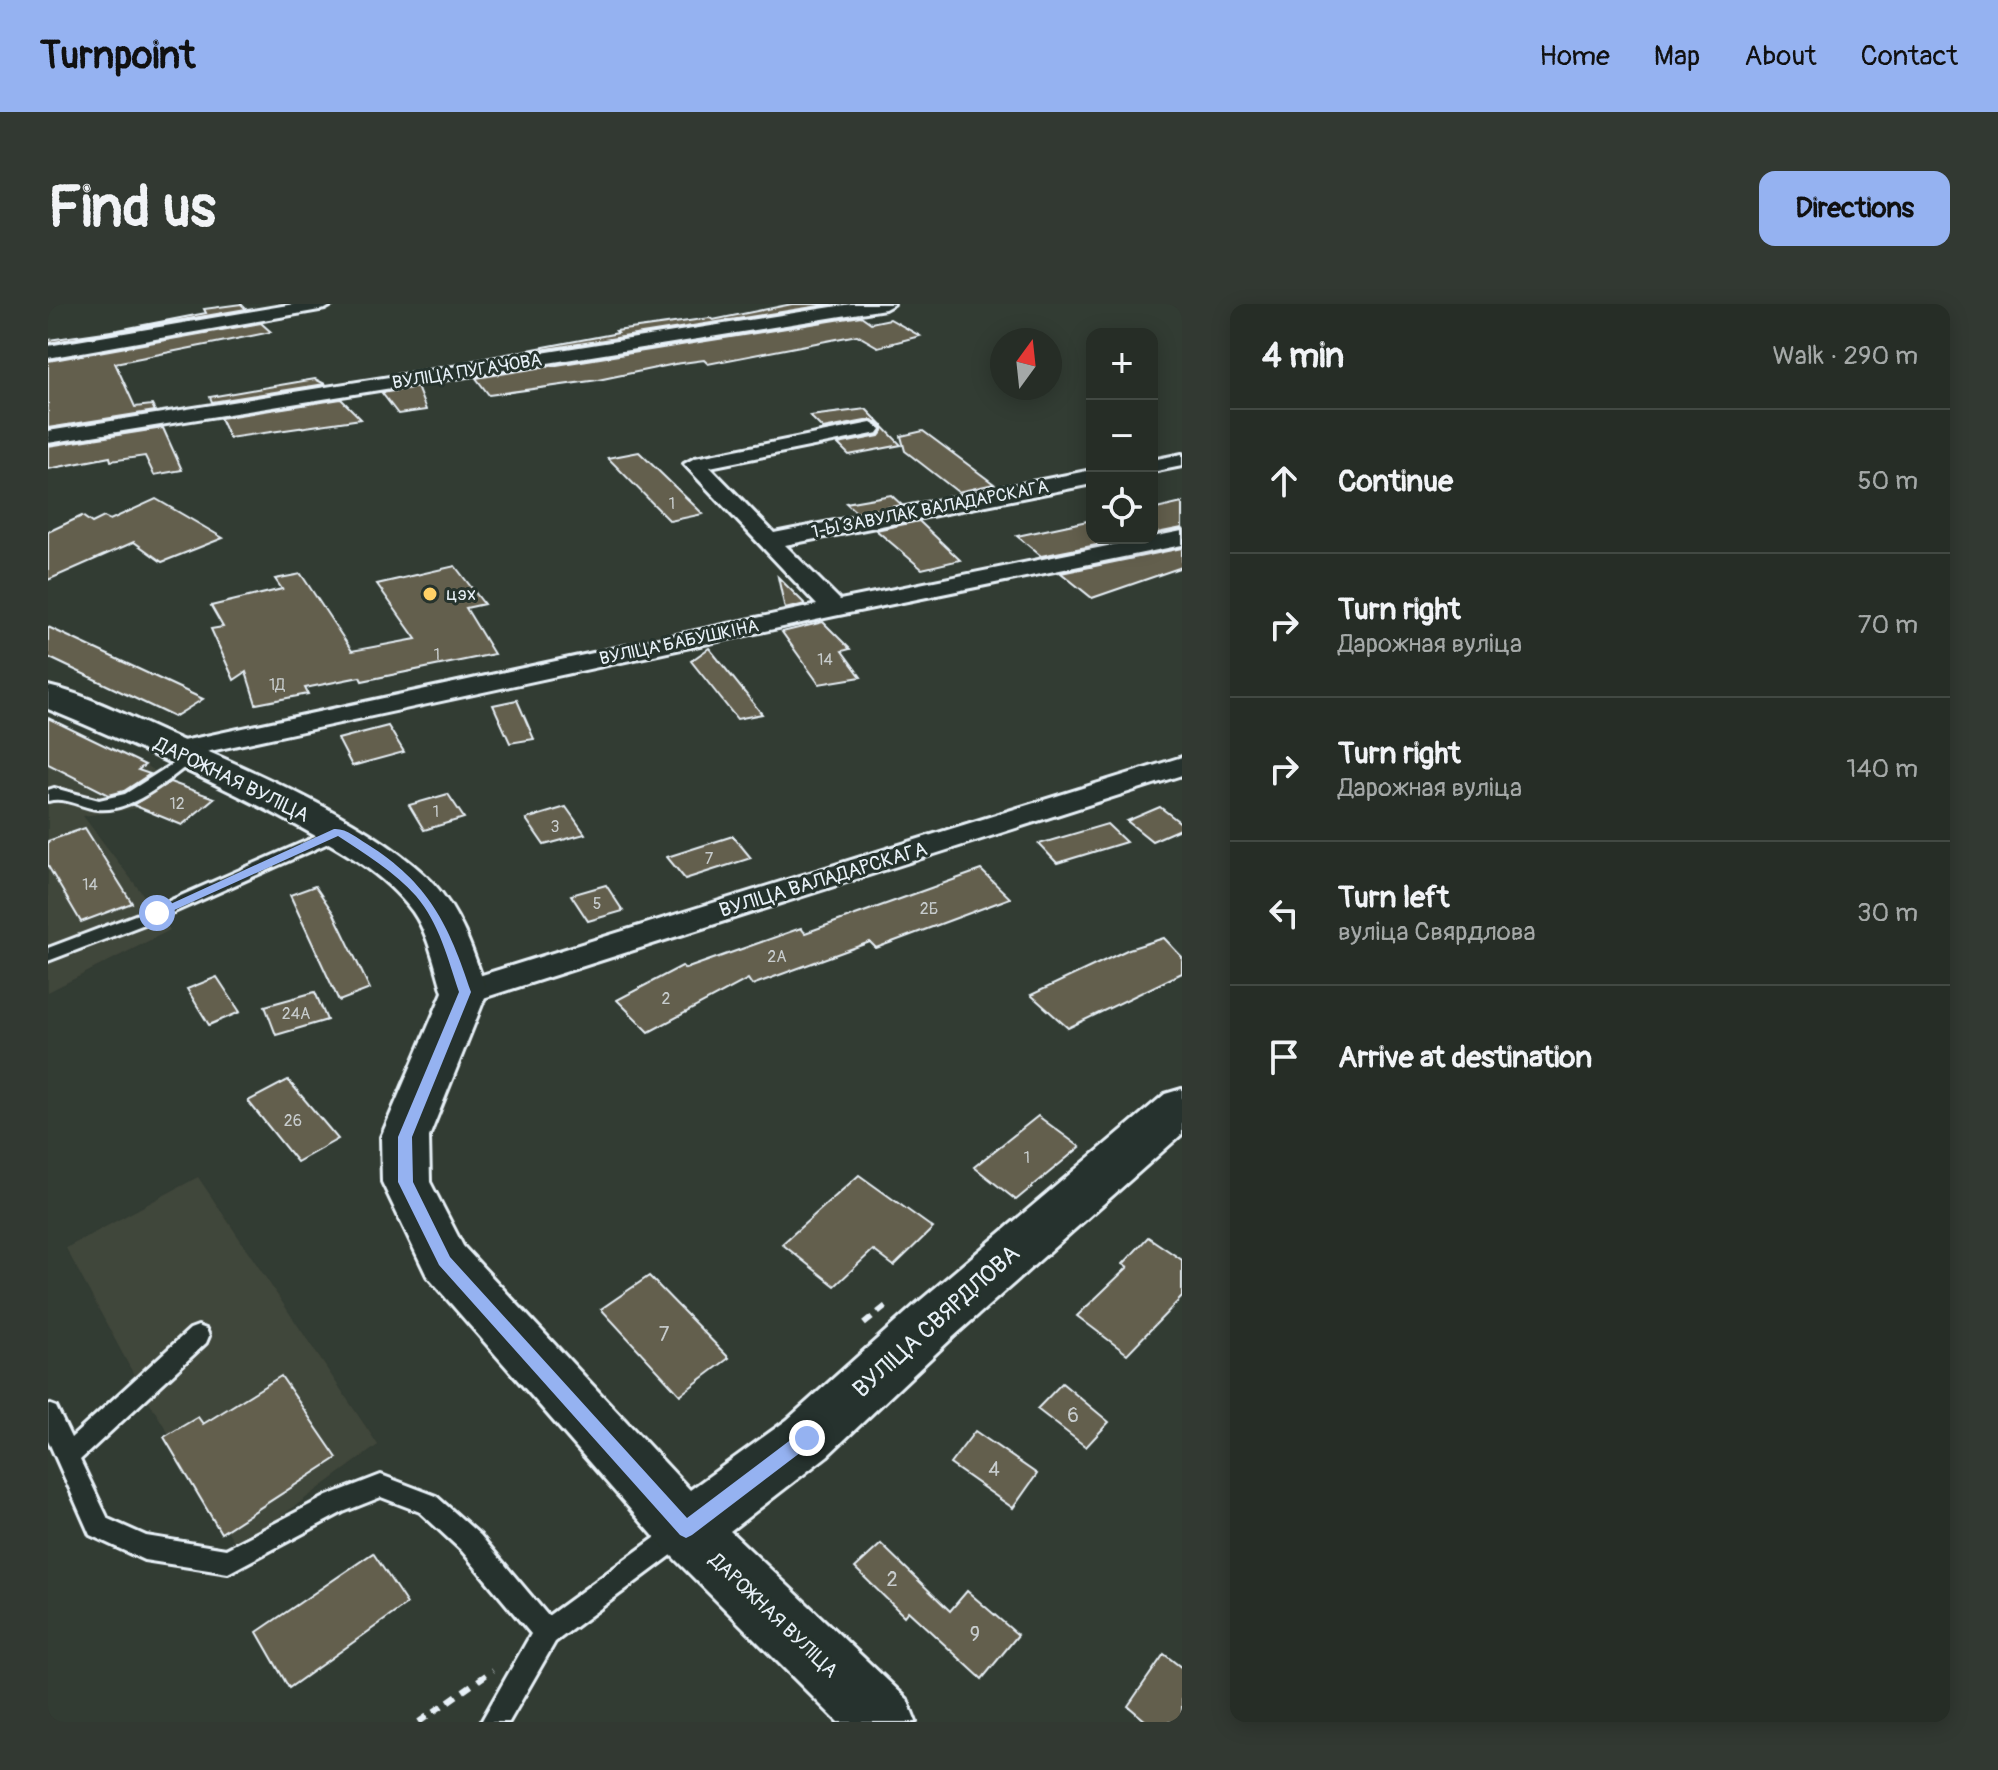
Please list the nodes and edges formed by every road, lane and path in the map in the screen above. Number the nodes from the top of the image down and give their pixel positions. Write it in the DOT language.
graph roads {
  1 [pos="325,304"];
  2 [pos="770,304"];
  3 [pos="885,304"];
  4 [pos="791,320"];
  5 [pos="48,352"];
  6 [pos="871,429"];
  7 [pos="48,437"];
  8 [pos="1182,460"];
  9 [pos="1158,465"];
  10 [pos="1086,478"];
  11 [pos="1182,538"];
  12 [pos="768,541"];
  13 [pos="834,609"];
  14 [pos="48,696"];
  15 [pos="184,753"];
  16 [pos="1182,766"];
  17 [pos="48,796"];
  18 [pos="338,832"];
  19 [pos="48,955"];
  20 [pos="465,992"];
  21 [pos="1182,1107"];
  22 [pos="198,1336"];
  23 [pos="48,1414"];
  24 [pos="67,1457"];
  25 [pos="686,1529"];
  26 [pos="546,1633"];
  27 [pos="419,1722"];
  28 [pos="494,1722"];
  29 [pos="884,1722"];
  1 -- 5 [label="street"];
  2 -- 4 [label="street"];
  3 -- 4 [label="street, ВУЛІЦА ПУГАЧОВА"];
  4 -- 7 [label="street, ВУЛІЦА ПУГАЧОВА"];
  6 -- 12 [label="street"];
  8 -- 9 [label="street"];
  10 -- 12 [label="street, 1-Ы ЗАВУЛАК ВАЛАДАРСКАГА"];
  11 -- 13 [label="street, ВУЛІЦА БАБУШКІНА"];
  12 -- 13 [label="street"];
  13 -- 15 [label="street, ВУЛІЦА БАБУШКІНА"];
  14 -- 15 [label="street, ДАРОЖНАЯ ВУЛІЦА"];
  15 -- 17 [label="lane"];
  15 -- 18 [label="street, ДАРОЖНАЯ ВУЛІЦА"];
  16 -- 20 [label="street, ВУЛІЦА ВАЛАДАРСКАГА"];
  18 -- 19 [label="lane"];
  18 -- 20 [label="street, ДАРОЖНАЯ ВУЛІЦА"];
  20 -- 25 [label="street, ДАРОЖНАЯ ВУЛІЦА"];
  21 -- 25 [label="street, ВУЛІЦА СВЯРДЛОВА"];
  22 -- 24 [label="lane"];
  23 -- 24 [label="lane"];
  24 -- 26 [label="lane"];
  25 -- 26 [label="lane"];
  25 -- 29 [label="street, ДАРОЖНАЯ ВУЛІЦА"];
  26 -- 27 [label="path"];
  26 -- 28 [label="lane"];
}
